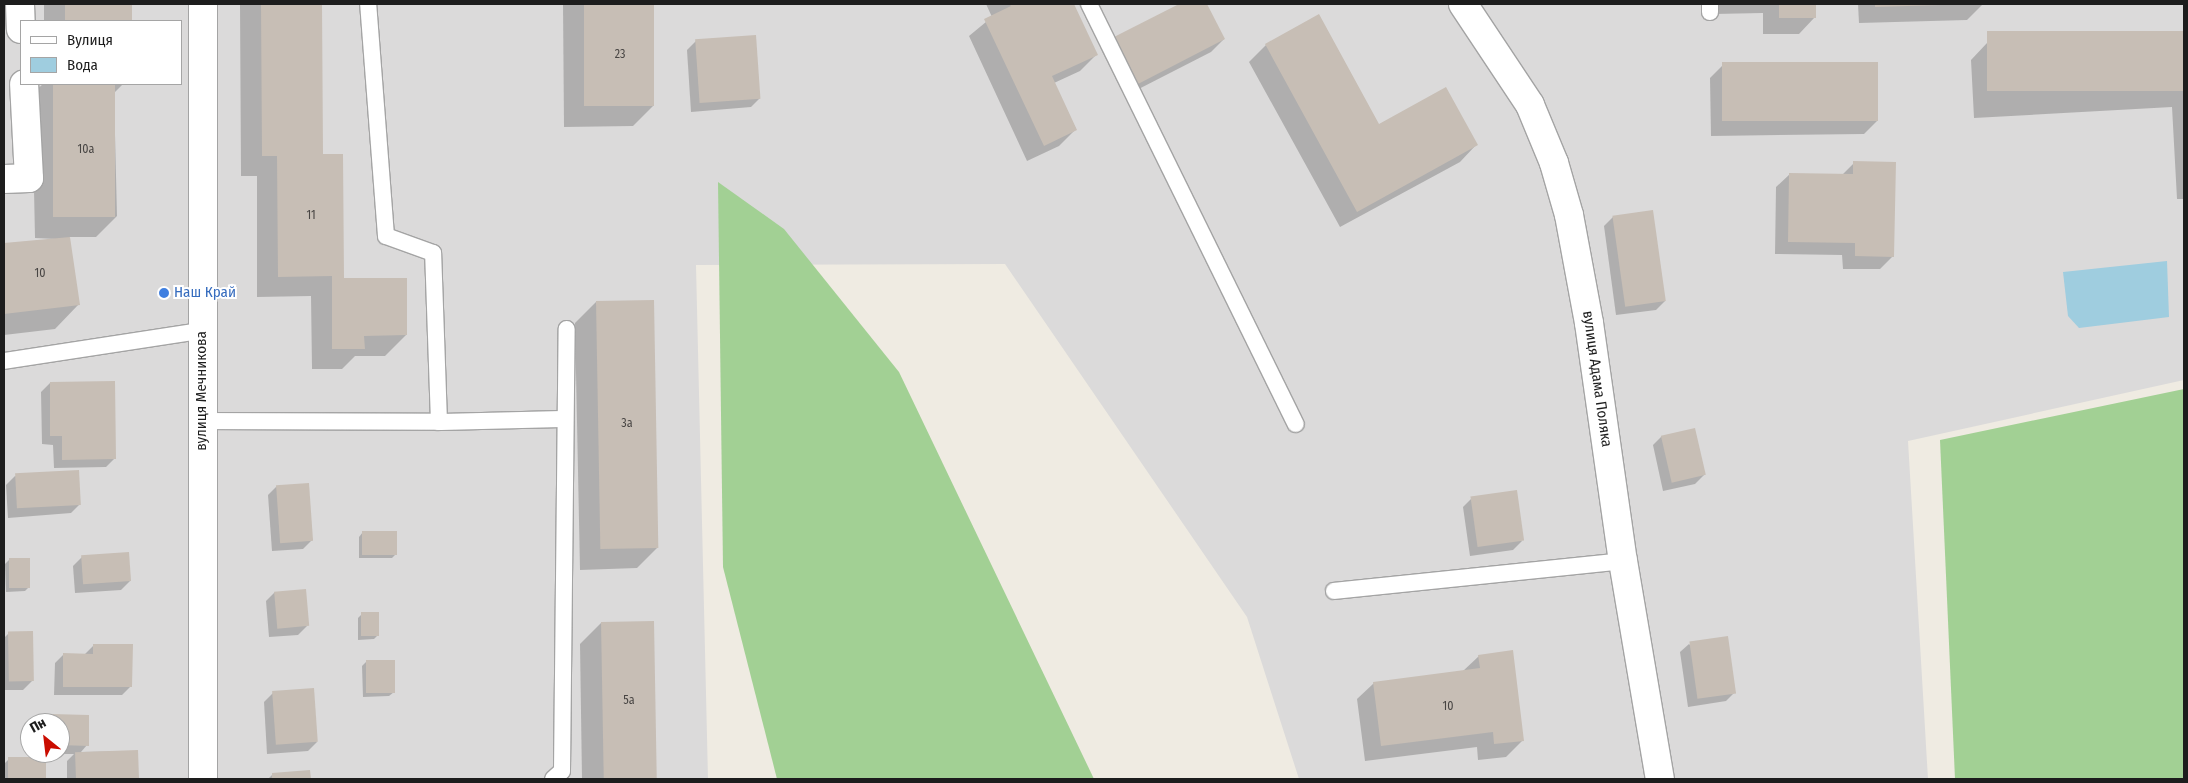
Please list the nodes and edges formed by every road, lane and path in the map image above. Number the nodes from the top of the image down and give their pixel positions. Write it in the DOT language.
graph roads {
  1 [pos="20,4"];
  2 [pos="202,4"];
  3 [pos="368,4"];
  4 [pos="1089,4"];
  5 [pos="1463,4"];
  6 [pos="21,20"];
  7 [pos="24,85"];
  8 [pos="4,179"];
  9 [pos="567,328"];
  10 [pos="201,331"];
  11 [pos="4,361"];
  12 [pos="564,419"];
  13 [pos="202,421"];
  14 [pos="440,422"];
  15 [pos="1296,424"];
  16 [pos="1622,561"];
  17 [pos="1334,591"];
  18 [pos="203,779"];
  19 [pos="553,779"];
  20 [pos="1660,779"];
  1 -- 6 [label="street"];
  2 -- 10 [label="street, вулиця Мечникова"];
  3 -- 14 [label="lane"];
  4 -- 15 [label="lane"];
  5 -- 16 [label="street, вулиця Адама Поляка"];
  7 -- 8 [label="street"];
  9 -- 12 [label="lane"];
  10 -- 11 [label="lane"];
  10 -- 13 [label="street, вулиця Мечникова"];
  12 -- 14 [label="lane"];
  12 -- 19 [label="lane"];
  13 -- 14 [label="lane"];
  13 -- 18 [label="street, вулиця Мечникова"];
  16 -- 17 [label="lane"];
  16 -- 20 [label="street, вулиця Адама Поляка"];
}
